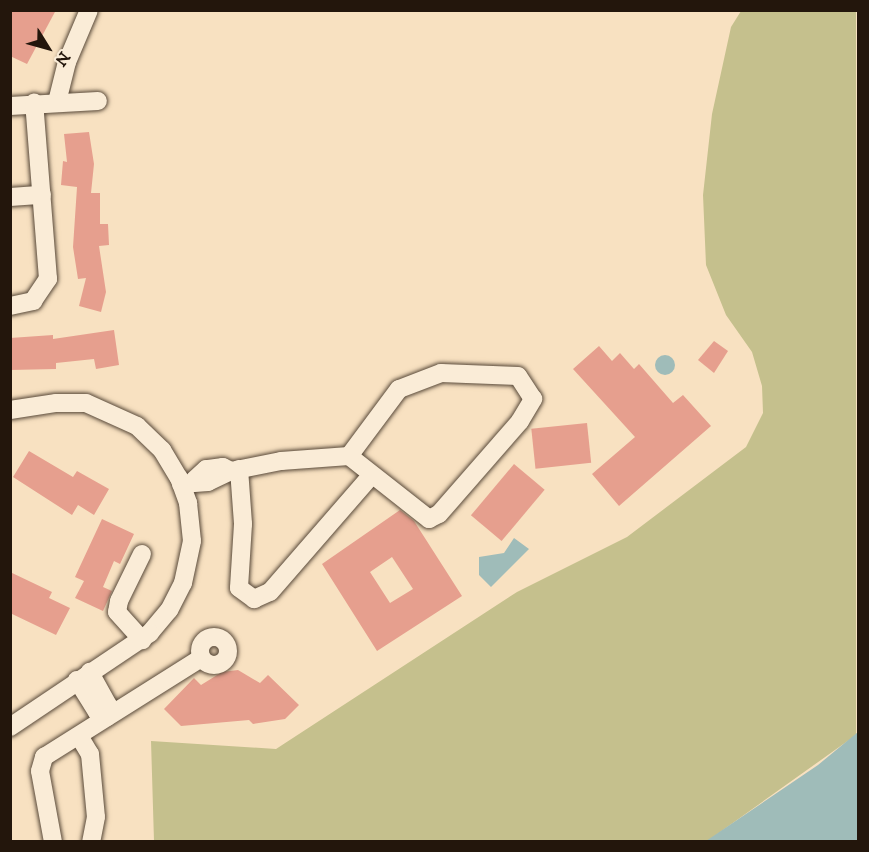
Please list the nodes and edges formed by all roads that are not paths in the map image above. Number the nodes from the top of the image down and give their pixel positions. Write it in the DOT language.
graph roads {
  1 [pos="89,10"];
  2 [pos="98,100"];
  3 [pos="57,102"];
  4 [pos="34,103"];
  5 [pos="10,106"];
  6 [pos="42,195"];
  7 [pos="10,197"];
  8 [pos="10,306"];
  9 [pos="10,410"];
  10 [pos="349,456"];
  11 [pos="235,470"];
  12 [pos="371,476"];
  13 [pos="188,482"];
  14 [pos="142,554"];
  15 [pos="142,640"];
  16 [pos="201,658"];
  17 [pos="84,676"];
  18 [pos="107,717"];
  19 [pos="10,727"];
  20 [pos="79,736"];
  21 [pos="53,842"];
  22 [pos="91,842"];
  1 -- 3 [label="street"];
  2 -- 3 [label="street"];
  3 -- 4 [label="street"];
  4 -- 5 [label="street"];
  4 -- 6 [label="street"];
  6 -- 7 [label="street"];
  6 -- 8 [label="street"];
  9 -- 13 [label="street"];
  10 -- 11 [label="street"];
  10 -- 12 [label="street"];
  10 -- 12 [label="street"];
  11 -- 12 [label="street"];
  11 -- 13 [label="street"];
  13 -- 15 [label="street"];
  14 -- 15 [label="street"];
  15 -- 17 [label="street"];
  16 -- 18 [label="street"];
  17 -- 18 [label="street"];
  17 -- 19 [label="street"];
  18 -- 20 [label="street"];
  20 -- 21 [label="street"];
  20 -- 22 [label="street"];
}
